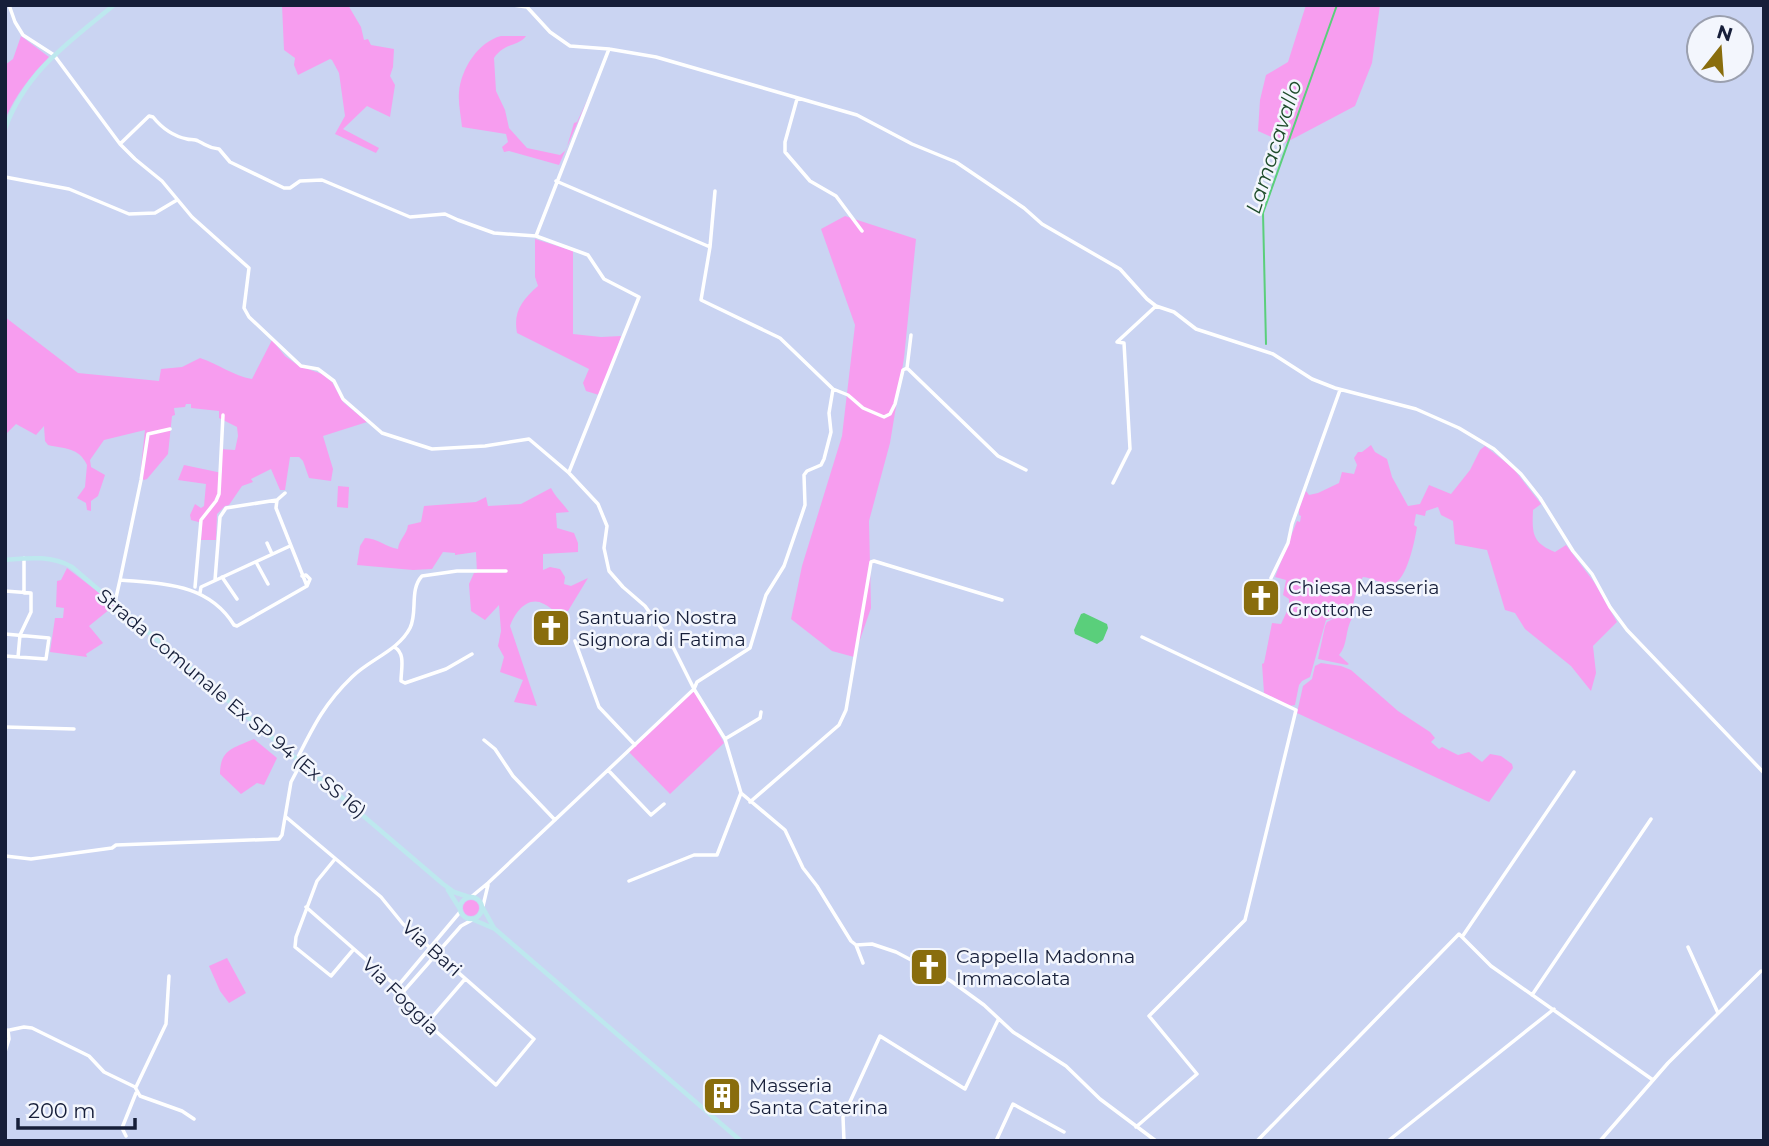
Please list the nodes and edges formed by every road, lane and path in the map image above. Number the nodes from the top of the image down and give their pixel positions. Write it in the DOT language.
graph roads {
  1 [pos="9,5"];
  2 [pos="114,5"];
  3 [pos="513,5"];
  4 [pos="609,49"];
  5 [pos="54,55"];
  6 [pos="797,99"];
  7 [pos="5,129"];
  8 [pos="120,144"];
  9 [pos="5,177"];
  10 [pos="556,181"];
  11 [pos="715,191"];
  12 [pos="177,200"];
  13 [pos="862,231"];
  14 [pos="536,236"];
  15 [pos="710,247"];
  16 [pos="1157,306"];
  17 [pos="911,335"];
  18 [pos="907,368"];
  19 [pos="833,388"];
  20 [pos="1340,390"];
  21 [pos="223,415"];
  22 [pos="170,429"];
  23 [pos="1026,470"];
  24 [pos="569,473"];
  25 [pos="1114,482"];
  26 [pos="285,493"];
  27 [pos="277,500"];
  28 [pos="267,543"];
  29 [pos="290,546"];
  30 [pos="272,554"];
  31 [pos="24,558"];
  32 [pos="5,560"];
  33 [pos="257,562"];
  34 [pos="506,571"];
  35 [pos="222,577"];
  36 [pos="1271,578"];
  37 [pos="215,579"];
  38 [pos="120,580"];
  39 [pos="268,584"];
  40 [pos="193,587"];
  41 [pos="201,587"];
  42 [pos="5,591"];
  43 [pos="24,593"];
  44 [pos="200,593"];
  45 [pos="237,599"];
  46 [pos="1002,600"];
  47 [pos="115,603"];
  48 [pos="5,634"];
  49 [pos="20,635"];
  50 [pos="1142,637"];
  51 [pos="575,641"];
  52 [pos="394,647"];
  53 [pos="472,654"];
  54 [pos="5,656"];
  55 [pos="18,657"];
  56 [pos="694,689"];
  57 [pos="761,712"];
  58 [pos="5,727"];
  59 [pos="74,729"];
  60 [pos="724,739"];
  61 [pos="484,740"];
  62 [pos="635,745"];
  63 [pos="300,759"];
  64 [pos="608,769"];
  65 [pos="1574,772"];
  66 [pos="1764,773"];
  67 [pos="741,793"];
  68 [pos="750,802"];
  69 [pos="664,804"];
  70 [pos="286,817"];
  71 [pos="1651,819"];
  72 [pos="555,820"];
  73 [pos="5,856"];
  74 [pos="335,859"];
  75 [pos="629,881"];
  76 [pos="488,883"];
  77 [pos="443,884"];
  78 [pos="470,897"];
  79 [pos="483,906"];
  80 [pos="306,908"];
  81 [pos="460,911"];
  82 [pos="473,920"];
  83 [pos="495,929"];
  84 [pos="1462,937"];
  85 [pos="856,945"];
  86 [pos="1688,947"];
  87 [pos="431,948"];
  88 [pos="354,949"];
  89 [pos="437,954"];
  90 [pos="863,963"];
  91 [pos="1760,971"];
  92 [pos="169,976"];
  93 [pos="466,979"];
  94 [pos="397,987"];
  95 [pos="403,992"];
  96 [pos="1532,995"];
  97 [pos="1554,1009"];
  98 [pos="1718,1013"];
  99 [pos="999,1020"];
  100 [pos="427,1023"];
  101 [pos="6,1030"];
  102 [pos="5,1052"];
  103 [pos="1653,1080"];
  104 [pos="496,1085"];
  105 [pos="136,1091"];
  106 [pos="194,1119"];
  107 [pos="1136,1127"];
  108 [pos="1064,1132"];
  109 [pos="126,1136"];
  110 [pos="741,1141"];
  111 [pos="844,1141"];
  112 [pos="996,1141"];
  113 [pos="1156,1141"];
  114 [pos="1257,1141"];
  115 [pos="1388,1141"];
  116 [pos="1600,1141"];
  1 -- 5 [label="street"];
  2 -- 5 [label="main road"];
  3 -- 4 [label="street"];
  4 -- 6 [label="street"];
  4 -- 10 [label="street"];
  5 -- 7 [label="main road"];
  5 -- 8 [label="street"];
  6 -- 13 [label="street"];
  6 -- 16 [label="street"];
  8 -- 12 [label="street"];
  8 -- 14 [label="street"];
  9 -- 12 [label="street"];
  10 -- 14 [label="street"];
  10 -- 15 [label="street"];
  11 -- 15 [label="street"];
  12 -- 24 [label="street"];
  14 -- 24 [label="street"];
  15 -- 19 [label="street"];
  16 -- 20 [label="street"];
  16 -- 25 [label="street"];
  17 -- 18 [label="street"];
  18 -- 19 [label="street"];
  18 -- 23 [label="street"];
  19 -- 56 [label="street"];
  20 -- 36 [label="street"];
  20 -- 66 [label="street"];
  21 -- 40 [label="street"];
  22 -- 38 [label="street"];
  24 -- 56 [label="street"];
  26 -- 27 [label="street"];
  27 -- 29 [label="street"];
  27 -- 37 [label="street"];
  28 -- 30 [label="street"];
  29 -- 30 [label="street"];
  29 -- 44 [label="street"];
  30 -- 33 [label="street"];
  31 -- 32 [label="main road, Strada Comunale Ex SP 94 (Ex SS 16)"];
  31 -- 43 [label="street"];
  31 -- 47 [label="main road, Strada Comunale Ex SP 94 (Ex SS 16)"];
  33 -- 35 [label="street"];
  33 -- 39 [label="street"];
  34 -- 52 [label="street"];
  35 -- 37 [label="street"];
  35 -- 45 [label="street"];
  37 -- 41 [label="street"];
  38 -- 40 [label="street"];
  38 -- 47 [label="street"];
  40 -- 41 [label="street"];
  40 -- 44 [label="street"];
  41 -- 44 [label="street"];
  42 -- 43 [label="street"];
  43 -- 49 [label="street"];
  46 -- 68 [label="street"];
  47 -- 63 [label="main road, Strada Comunale Ex SP 94 (Ex SS 16)"];
  48 -- 49 [label="street"];
  49 -- 55 [label="street"];
  49 -- 55 [label="street"];
  50 -- 107 [label="street"];
  51 -- 62 [label="street"];
  52 -- 53 [label="street"];
  52 -- 63 [label="street"];
  54 -- 55 [label="street"];
  56 -- 60 [label="street"];
  56 -- 62 [label="street"];
  57 -- 60 [label="street"];
  58 -- 59 [label="street"];
  60 -- 67 [label="street"];
  61 -- 72 [label="street"];
  62 -- 64 [label="street"];
  63 -- 70 [label="street"];
  63 -- 77 [label="main road, Strada Comunale Ex SP 94 (Ex SS 16)"];
  64 -- 69 [label="street"];
  64 -- 72 [label="street"];
  65 -- 84 [label="street"];
  67 -- 68 [label="street"];
  67 -- 75 [label="street"];
  68 -- 85 [label="street"];
  70 -- 73 [label="street"];
  70 -- 74 [label="street, Via Bari"];
  71 -- 96 [label="street"];
  72 -- 76 [label="street"];
  74 -- 80 [label="street"];
  74 -- 87 [label="street, Via Bari"];
  76 -- 78 [label="street"];
  76 -- 79 [label="street"];
  77 -- 78 [label="main road, Strada Comunale Ex SP 94 (Ex SS 16)"];
  77 -- 81 [label="main road, Strada Comunale Ex SP 94 (Ex SS 16)"];
  78 -- 79 [label="main road"];
  78 -- 81 [label="main road"];
  79 -- 82 [label="main road"];
  79 -- 83 [label="main road"];
  80 -- 88 [label="street, Via Foggia"];
  80 -- 88 [label="street"];
  81 -- 82 [label="main road"];
  81 -- 87 [label="street"];
  82 -- 83 [label="main road"];
  82 -- 89 [label="street"];
  83 -- 110 [label="main road"];
  84 -- 96 [label="street"];
  84 -- 114 [label="street"];
  85 -- 90 [label="street"];
  85 -- 99 [label="street"];
  86 -- 98 [label="street"];
  87 -- 89 [label="street, Via Bari"];
  87 -- 94 [label="street"];
  88 -- 94 [label="street, Via Foggia"];
  89 -- 93 [label="street, Via Bari"];
  89 -- 95 [label="street"];
  91 -- 98 [label="street"];
  92 -- 105 [label="street"];
  93 -- 100 [label="street"];
  93 -- 104 [label="street, Via Bari"];
  94 -- 95 [label="street, Via Foggia"];
  95 -- 100 [label="street, Via Foggia"];
  96 -- 97 [label="street"];
  97 -- 103 [label="street"];
  97 -- 115 [label="street"];
  98 -- 103 [label="street"];
  99 -- 107 [label="street"];
  99 -- 111 [label="street"];
  100 -- 104 [label="street, Via Foggia"];
  101 -- 102 [label="street"];
  101 -- 105 [label="street"];
  103 -- 116 [label="street"];
  105 -- 106 [label="street"];
  105 -- 109 [label="street"];
  107 -- 113 [label="street"];
  108 -- 112 [label="street"];
}
